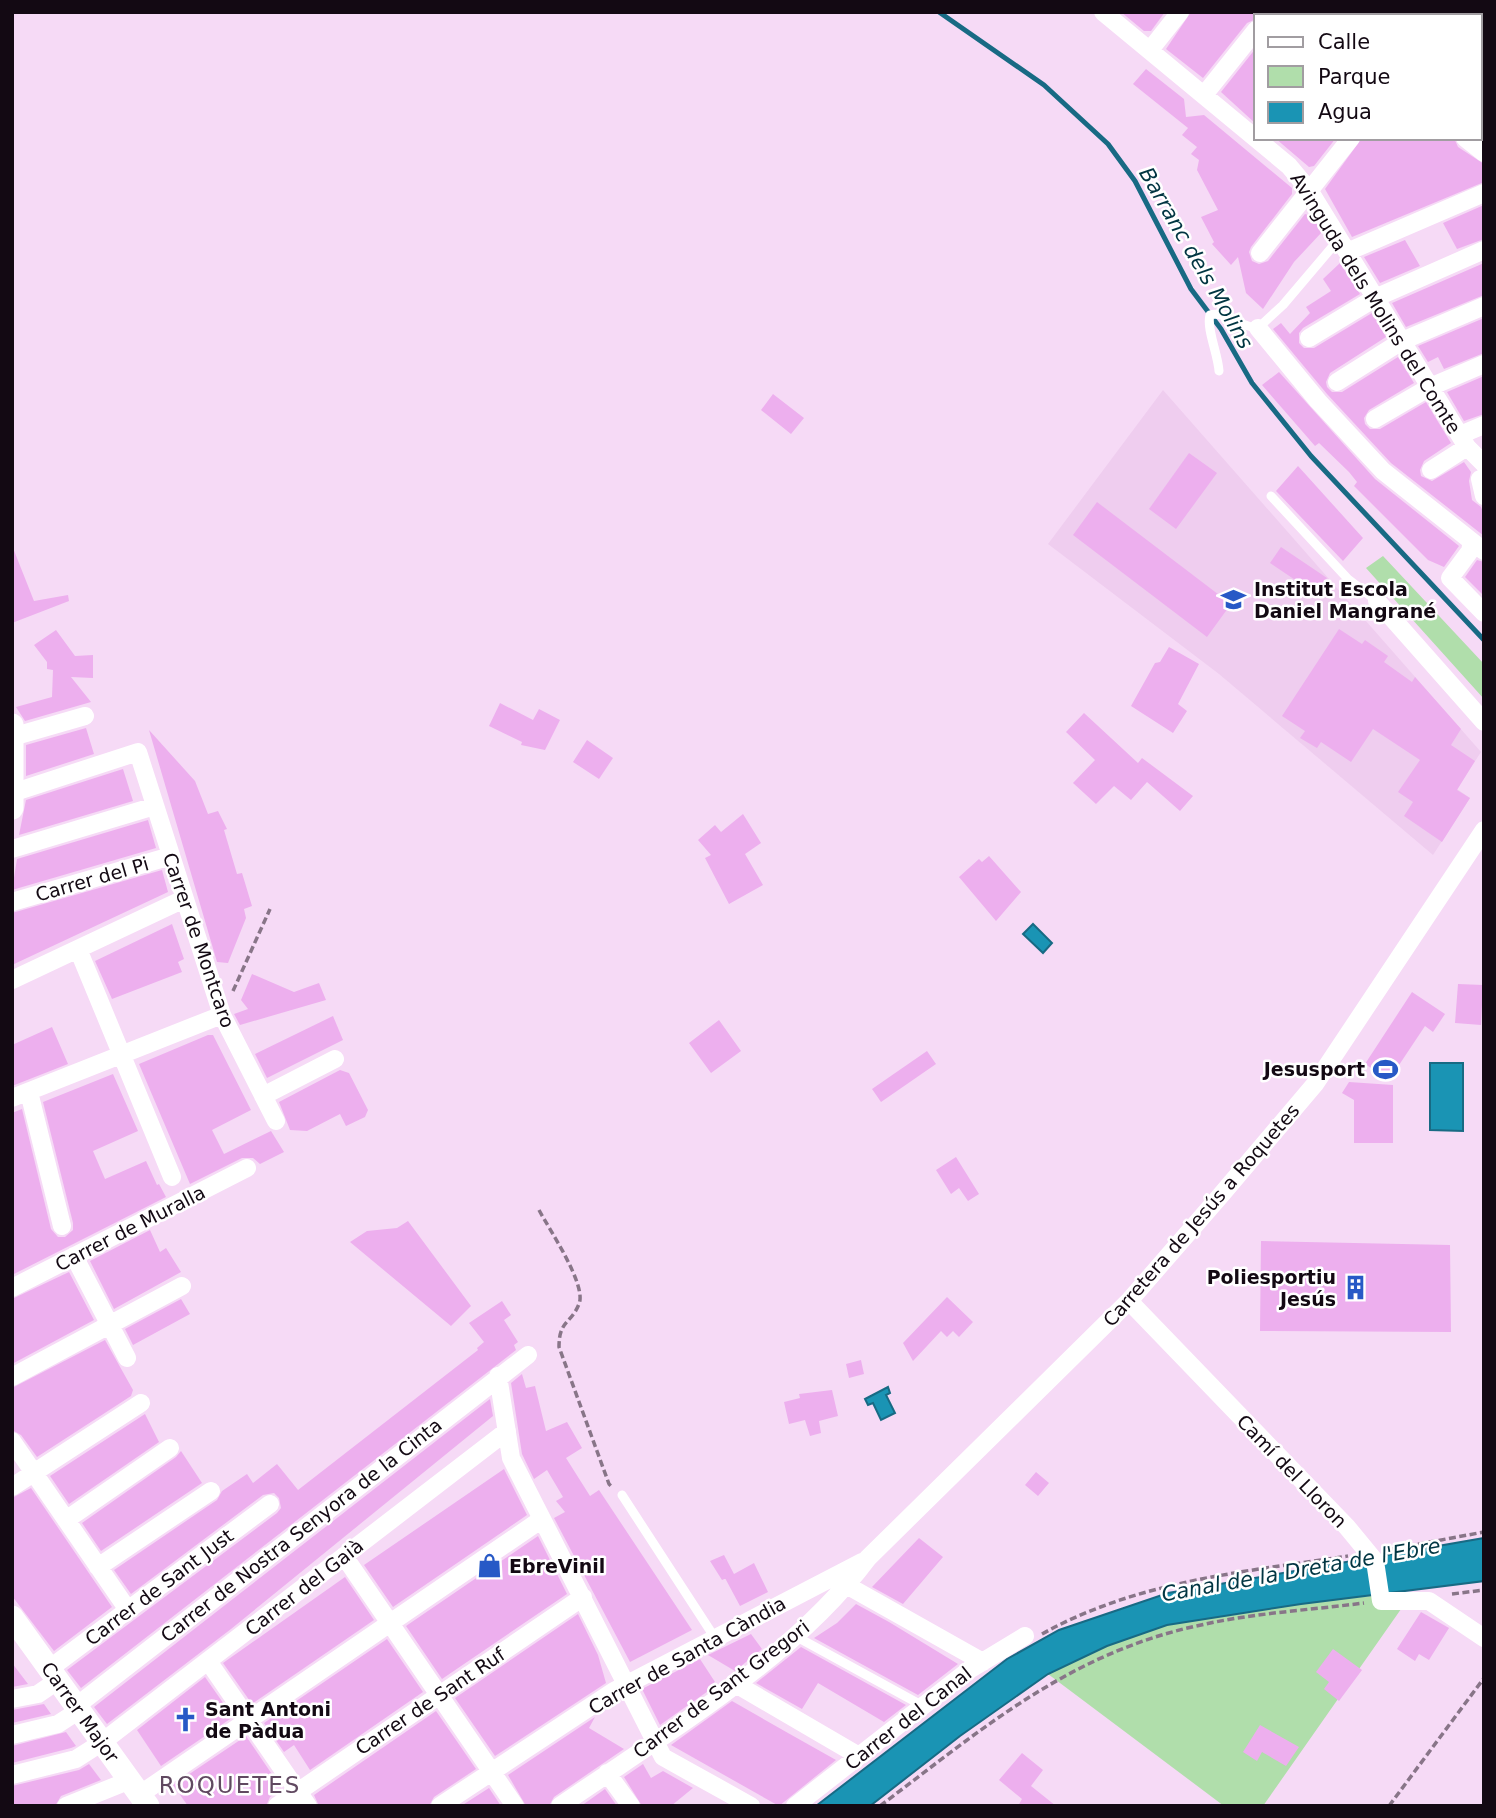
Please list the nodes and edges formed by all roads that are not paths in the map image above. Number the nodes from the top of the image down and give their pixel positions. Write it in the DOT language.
graph roads {
  1 [pos="1103,12"];
  2 [pos="1180,12"];
  3 [pos="1254,32"];
  4 [pos="1150,50"];
  5 [pos="1204,95"];
  6 [pos="1254,136"];
  7 [pos="1259,140"];
  8 [pos="1349,140"];
  9 [pos="1468,140"];
  10 [pos="1484,153"];
  11 [pos="1309,190"];
  12 [pos="1484,192"];
  13 [pos="1343,246"];
  14 [pos="1484,250"];
  15 [pos="1260,253"];
  16 [pos="1375,298"];
  17 [pos="1484,306"];
  18 [pos="1258,328"];
  19 [pos="1309,338"];
  20 [pos="1402,341"];
  21 [pos="1484,364"];
  22 [pos="1219,371"];
  23 [pos="1337,382"];
  24 [pos="1430,387"];
  25 [pos="1375,419"];
  26 [pos="1484,425"];
  27 [pos="1463,441"];
  28 [pos="1431,470"];
  29 [pos="1483,480"];
  30 [pos="1270,496"];
  31 [pos="1478,546"];
  32 [pos="1377,601"];
  33 [pos="1484,612"];
  34 [pos="85,716"];
  35 [pos="1484,722"];
  36 [pos="12,725"];
  37 [pos="12,737"];
  38 [pos="13,798"];
  39 [pos="155,806"];
  40 [pos="1484,830"];
  41 [pos="12,849"];
  42 [pos="171,856"];
  43 [pos="184,899"];
  44 [pos="12,902"];
  45 [pos="78,949"];
  46 [pos="12,980"];
  47 [pos="222,1015"];
  48 [pos="122,1055"];
  49 [pos="335,1059"];
  50 [pos="20,1095"];
  51 [pos="263,1096"];
  52 [pos="276,1121"];
  53 [pos="247,1168"];
  54 [pos="172,1177"];
  55 [pos="62,1226"];
  56 [pos="74,1256"];
  57 [pos="182,1286"];
  58 [pos="12,1288"];
  59 [pos="1129,1301"];
  60 [pos="109,1327"];
  61 [pos="528,1355"];
  62 [pos="127,1358"];
  63 [pos="498,1376"];
  64 [pos="12,1377"];
  65 [pos="141,1403"];
  66 [pos="507,1431"];
  67 [pos="12,1441"];
  68 [pos="170,1447"];
  69 [pos="33,1473"];
  70 [pos="12,1487"];
  71 [pos="211,1492"];
  72 [pos="622,1495"];
  73 [pos="270,1504"];
  74 [pos="542,1519"];
  75 [pos="66,1520"];
  76 [pos="344,1556"];
  77 [pos="868,1558"];
  78 [pos="98,1567"];
  79 [pos="848,1586"];
  80 [pos="583,1597"];
  81 [pos="128,1611"];
  82 [pos="12,1618"];
  83 [pos="391,1623"];
  84 [pos="797,1637"];
  85 [pos="715,1638"];
  86 [pos="1028,1638"];
  87 [pos="1484,1638"];
  88 [pos="208,1661"];
  89 [pos="983,1662"];
  90 [pos="53,1675"];
  91 [pos="628,1684"];
  92 [pos="734,1684"];
  93 [pos="440,1695"];
  94 [pos="12,1699"];
  95 [pos="923,1706"];
  96 [pos="76,1709"];
  97 [pos="248,1721"];
  98 [pos="12,1735"];
  99 [pos="654,1740"];
  100 [pos="101,1744"];
  101 [pos="859,1756"];
  102 [pos="491,1772"];
  103 [pos="607,1773"];
  104 [pos="12,1775"];
  105 [pos="141,1798"];
  106 [pos="303,1798"];
  107 [pos="71,1805"];
  108 [pos="277,1806"];
  109 [pos="440,1806"];
  110 [pos="515,1806"];
  111 [pos="560,1806"];
  112 [pos="631,1806"];
  113 [pos="751,1806"];
  114 [pos="795,1806"];
  1 -- 4 [label="street, Avinguda dels Molins del Comte"];
  2 -- 4 [label="street"];
  3 -- 5 [label="street"];
  4 -- 5 [label="street, Avinguda dels Molins del Comte"];
  5 -- 6 [label="street, Avinguda dels Molins del Comte"];
  7 -- 11 [label="street, Avinguda dels Molins del Comte"];
  8 -- 11 [label="street"];
  9 -- 10 [label="street"];
  11 -- 13 [label="street, Avinguda dels Molins del Comte"];
  11 -- 15 [label="street"];
  12 -- 13 [label="street"];
  13 -- 16 [label="street, Avinguda dels Molins del Comte"];
  13 -- 18 [label="lane"];
  14 -- 16 [label="street"];
  16 -- 19 [label="street"];
  16 -- 20 [label="street, Avinguda dels Molins del Comte"];
  17 -- 20 [label="street"];
  18 -- 22 [label="lane"];
  18 -- 31 [label="street"];
  20 -- 23 [label="street"];
  20 -- 24 [label="street, Avinguda dels Molins del Comte"];
  21 -- 24 [label="street"];
  24 -- 25 [label="street"];
  24 -- 27 [label="street, Avinguda dels Molins del Comte"];
  26 -- 27 [label="street"];
  27 -- 28 [label="street"];
  27 -- 29 [label="street, Avinguda dels Molins del Comte"];
  30 -- 32 [label="lane"];
  31 -- 33 [label="street"];
  32 -- 35 [label="street"];
  34 -- 37 [label="street"];
  36 -- 37 [label="street"];
  37 -- 38 [label="street"];
  38 -- 39 [label="street, Carrer de Montcaro"];
  39 -- 41 [label="street"];
  39 -- 42 [label="street, Carrer de Montcaro"];
  40 -- 59 [label="street, Carretera de Jesús a Roquetes"];
  42 -- 43 [label="street, Carrer de Montcaro"];
  42 -- 44 [label="street, Carrer del Pi"];
  43 -- 45 [label="street"];
  43 -- 47 [label="street, Carrer de Montcaro"];
  45 -- 46 [label="street"];
  45 -- 48 [label="street"];
  47 -- 48 [label="street"];
  47 -- 51 [label="street, Carrer de Montcaro"];
  48 -- 50 [label="street"];
  48 -- 54 [label="street"];
  49 -- 51 [label="street"];
  50 -- 55 [label="street"];
  51 -- 52 [label="street, Carrer de Montcaro"];
  53 -- 56 [label="street, Carrer de Muralla"];
  56 -- 58 [label="street, Carrer de Muralla"];
  56 -- 60 [label="street"];
  57 -- 60 [label="street"];
  59 -- 77 [label="street, Carretera de Jesús a Roquetes"];
  59 -- 87 [label="street, Camí del Lloron"];
  60 -- 62 [label="street"];
  60 -- 64 [label="street"];
  61 -- 63 [label="street, Carrer de Nostra Senyora de la Cinta"];
  63 -- 66 [label="street"];
  63 -- 96 [label="street, Carrer de Nostra Senyora de la Cinta"];
  65 -- 69 [label="street"];
  66 -- 74 [label="street"];
  66 -- 76 [label="street, Carrer del Gaià"];
  67 -- 69 [label="street"];
  68 -- 75 [label="street"];
  69 -- 70 [label="street"];
  69 -- 75 [label="street"];
  71 -- 78 [label="street"];
  72 -- 85 [label="lane"];
  73 -- 81 [label="street, Carrer de Sant Just"];
  74 -- 80 [label="street"];
  74 -- 83 [label="street"];
  75 -- 78 [label="street"];
  76 -- 83 [label="street"];
  76 -- 88 [label="street, Carrer del Gaià"];
  77 -- 79 [label="street, Carrer de Sant Gregori"];
  77 -- 85 [label="street, Carrer de Santa Càndia"];
  78 -- 81 [label="street"];
  79 -- 84 [label="street, Carrer de Sant Gregori"];
  79 -- 89 [label="street"];
  80 -- 91 [label="street"];
  80 -- 93 [label="street, Carrer de Sant Ruf"];
  81 -- 90 [label="street, Carrer de Sant Just"];
  82 -- 90 [label="street, Carrer Major"];
  83 -- 93 [label="street"];
  83 -- 97 [label="street"];
  84 -- 92 [label="street, Carrer de Sant Gregori"];
  84 -- 95 [label="lane"];
  85 -- 91 [label="street, Carrer de Santa Càndia"];
  86 -- 89 [label="street, Carrer del Canal"];
  88 -- 97 [label="street"];
  88 -- 100 [label="street, Carrer del Gaià"];
  89 -- 95 [label="street, Carrer del Canal"];
  90 -- 94 [label="street, Carrer de Sant Just"];
  90 -- 96 [label="street, Carrer Major"];
  91 -- 99 [label="street"];
  91 -- 102 [label="street, Carrer de Santa Càndia"];
  92 -- 99 [label="street, Carrer de Sant Gregori"];
  92 -- 101 [label="street"];
  93 -- 102 [label="street"];
  93 -- 106 [label="street, Carrer de Sant Ruf"];
  95 -- 101 [label="street, Carrer del Canal"];
  96 -- 98 [label="street, Carrer de Nostra Senyora de la Cinta"];
  96 -- 100 [label="street, Carrer Major"];
  97 -- 105 [label="street"];
  97 -- 106 [label="street"];
  99 -- 103 [label="street, Carrer de Sant Gregori"];
  99 -- 113 [label="street"];
  100 -- 104 [label="street, Carrer del Gaià"];
  100 -- 105 [label="street, Carrer Major"];
  101 -- 114 [label="street, Carrer del Canal"];
  102 -- 109 [label="street, Carrer de Santa Càndia"];
  102 -- 110 [label="street"];
  103 -- 111 [label="street, Carrer de Sant Gregori"];
  103 -- 112 [label="street"];
  105 -- 107 [label="street"];
  106 -- 108 [label="street, Carrer de Sant Ruf"];
}
